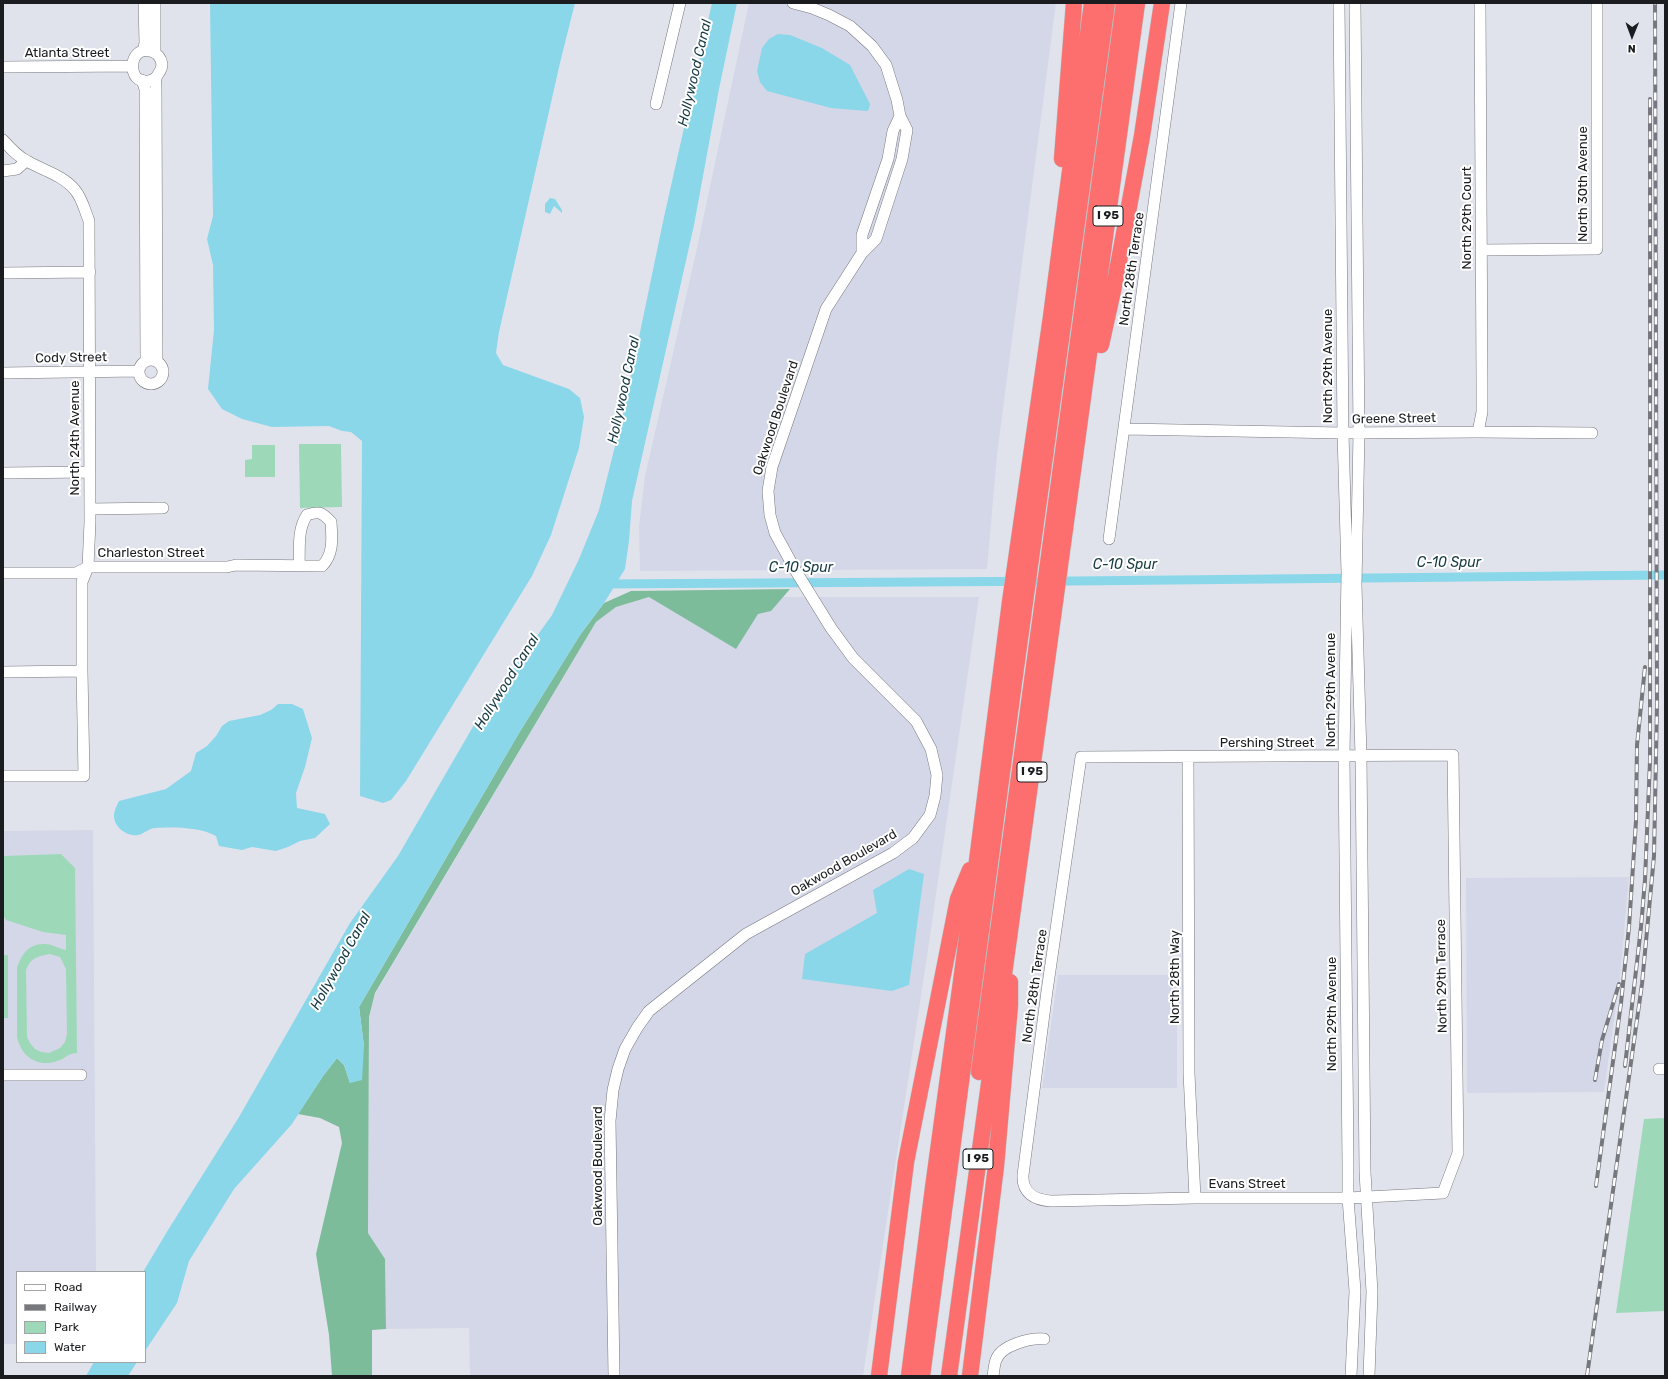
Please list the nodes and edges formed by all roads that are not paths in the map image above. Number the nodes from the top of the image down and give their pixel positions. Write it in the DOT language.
graph roads {
  1 [pos="144,3"];
  2 [pos="155,3"];
  3 [pos="680,3"];
  4 [pos="793,3"];
  5 [pos="1074,3"];
  6 [pos="1092,3"];
  7 [pos="1107,3"];
  8 [pos="1124,3"];
  9 [pos="1137,3"];
  10 [pos="1162,3"];
  11 [pos="1181,3"];
  12 [pos="1339,3"];
  13 [pos="1355,3"];
  14 [pos="1480,3"];
  15 [pos="1597,3"];
  16 [pos="143,51"];
  17 [pos="155,53"];
  18 [pos="132,66"];
  19 [pos="3,67"];
  20 [pos="156,78"];
  21 [pos="142,80"];
  22 [pos="656,104"];
  23 [pos="3,140"];
  24 [pos="26,161"];
  25 [pos="3,171"];
  26 [pos="1481,250"];
  27 [pos="90,272"];
  28 [pos="3,273"];
  29 [pos="1051,317"];
  30 [pos="152,361"];
  31 [pos="139,371"];
  32 [pos="89,372"];
  33 [pos="3,373"];
  34 [pos="1079,429"];
  35 [pos="1125,429"];
  36 [pos="1478,432"];
  37 [pos="1343,433"];
  38 [pos="1359,433"];
  39 [pos="1592,433"];
  40 [pos="89,472"];
  41 [pos="3,473"];
  42 [pos="90,508"];
  43 [pos="163,508"];
  44 [pos="1109,539"];
  45 [pos="1023,560"];
  46 [pos="1055,561"];
  47 [pos="299,565"];
  48 [pos="88,568"];
  49 [pos="3,573"];
  50 [pos="1352,573"];
  51 [pos="1352,585"];
  52 [pos="1049,601"];
  53 [pos="1017,602"];
  54 [pos="82,671"];
  55 [pos="3,672"];
  56 [pos="1453,755"];
  57 [pos="1344,756"];
  58 [pos="1361,756"];
  59 [pos="1081,757"];
  60 [pos="1188,757"];
  61 [pos="3,776"];
  62 [pos="978,852"];
  63 [pos="1008,943"];
  64 [pos="3,1075"];
  65 [pos="81,1075"];
  66 [pos="1443,1193"];
  67 [pos="1367,1197"];
  68 [pos="1195,1198"];
  69 [pos="1348,1198"];
  70 [pos="1051,1201"];
  71 [pos="1044,1339"];
  72 [pos="614,1376"];
  73 [pos="879,1376"];
  74 [pos="909,1376"];
  75 [pos="922,1376"];
  76 [pos="939,1376"];
  77 [pos="949,1376"];
  78 [pos="970,1376"];
  79 [pos="993,1376"];
  80 [pos="1351,1376"];
  81 [pos="1369,1376"];
  1 -- 16 [label="street"];
  2 -- 17 [label="street"];
  3 -- 22 [label="street"];
  4 -- 72 [label="street, Oakwood Boulevard"];
  5 -- 29 [label="highway"];
  6 -- 29 [label="highway"];
  7 -- 45 [label="highway"];
  8 -- 46 [label="highway"];
  9 -- 34 [label="highway, I 95"];
  10 -- 34 [label="highway"];
  11 -- 35 [label="street, North 28th Terrace"];
  12 -- 37 [label="street, North 29th Avenue"];
  13 -- 38 [label="street, North 29th Avenue"];
  14 -- 26 [label="street, North 29th Court"];
  15 -- 26 [label="street, North 30th Avenue"];
  16 -- 17 [label="street"];
  16 -- 18 [label="street"];
  17 -- 20 [label="street"];
  18 -- 19 [label="street, Atlanta Street"];
  18 -- 21 [label="street"];
  20 -- 21 [label="street"];
  20 -- 30 [label="street"];
  21 -- 30 [label="street"];
  23 -- 24 [label="street, North 24th Avenue"];
  24 -- 25 [label="street"];
  24 -- 27 [label="street, North 24th Avenue"];
  26 -- 36 [label="street, North 29th Court"];
  27 -- 28 [label="street"];
  27 -- 32 [label="street, North 24th Avenue"];
  29 -- 45 [label="highway"];
  30 -- 31 [label="street"];
  30 -- 31 [label="street"];
  31 -- 32 [label="street, Cody Street"];
  32 -- 33 [label="street, Cody Street"];
  32 -- 40 [label="street, North 24th Avenue"];
  34 -- 46 [label="highway, I 95"];
  35 -- 37 [label="street, Greene Street"];
  35 -- 44 [label="street, North 28th Terrace"];
  36 -- 38 [label="street, Greene Street"];
  36 -- 39 [label="street, Greene Street"];
  37 -- 38 [label="street, Greene Street"];
  37 -- 50 [label="street, North 29th Avenue"];
  38 -- 50 [label="street, North 29th Avenue"];
  40 -- 41 [label="street"];
  40 -- 42 [label="street, North 24th Avenue"];
  42 -- 43 [label="street"];
  42 -- 48 [label="street, North 24th Avenue"];
  45 -- 53 [label="highway"];
  46 -- 52 [label="highway, I 95"];
  47 -- 47 [label="street, Charleston Street"];
  47 -- 48 [label="street, Charleston Street"];
  48 -- 49 [label="street, Charleston Street"];
  48 -- 54 [label="street, North 24th Avenue"];
  50 -- 51 [label="street, North 29th Avenue"];
  51 -- 57 [label="street, North 29th Avenue"];
  51 -- 58 [label="street, North 29th Avenue"];
  52 -- 63 [label="highway, I 95"];
  52 -- 76 [label="highway"];
  53 -- 62 [label="highway"];
  53 -- 75 [label="highway"];
  54 -- 55 [label="street"];
  54 -- 61 [label="street, North 24th Avenue"];
  56 -- 58 [label="street, Pershing Street"];
  56 -- 66 [label="street, North 29th Terrace"];
  57 -- 58 [label="street, Pershing Street"];
  57 -- 60 [label="street, Pershing Street"];
  57 -- 69 [label="street, North 29th Avenue"];
  58 -- 67 [label="street, North 29th Avenue"];
  59 -- 60 [label="street, Pershing Street"];
  59 -- 70 [label="street, North 28th Terrace"];
  60 -- 68 [label="street, North 28th Way"];
  62 -- 73 [label="highway"];
  62 -- 74 [label="highway"];
  63 -- 77 [label="highway, I 95"];
  63 -- 78 [label="highway"];
  64 -- 65 [label="street"];
  66 -- 67 [label="street, Evans Street"];
  67 -- 69 [label="street, Evans Street"];
  67 -- 81 [label="street, North 29th Avenue"];
  68 -- 69 [label="street, Evans Street"];
  68 -- 70 [label="street, Evans Street"];
  69 -- 80 [label="street, North 29th Avenue"];
  71 -- 79 [label="street"];
}
